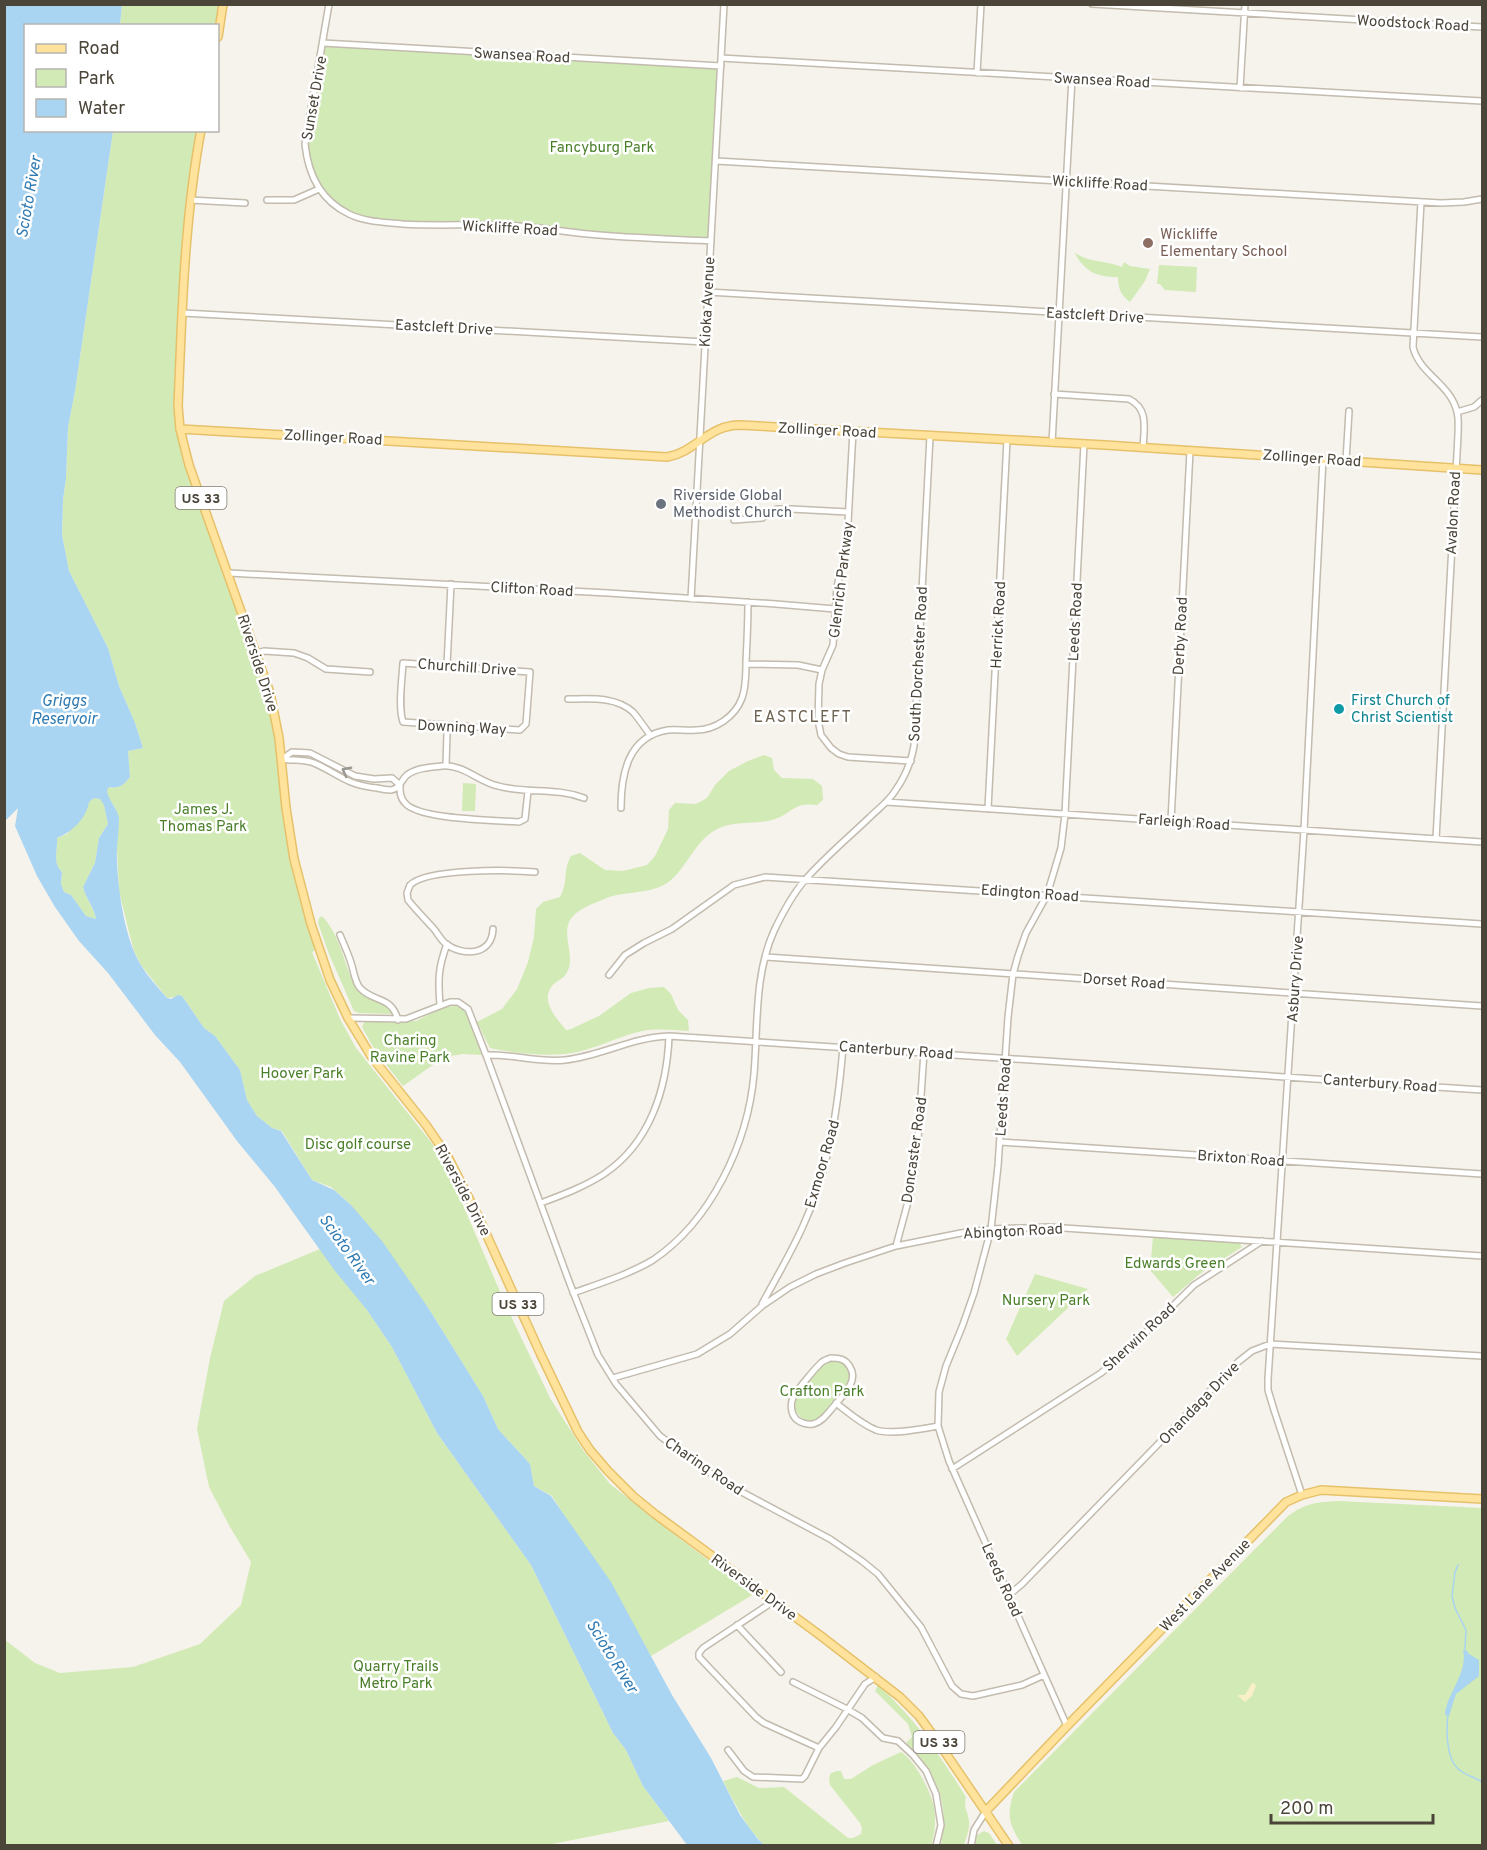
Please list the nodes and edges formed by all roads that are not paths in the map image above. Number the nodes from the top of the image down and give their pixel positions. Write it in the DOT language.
graph roads {
  1 [pos="223,4"];
  2 [pos="329,4"];
  3 [pos="724,4"];
  4 [pos="981,4"];
  5 [pos="1092,4"];
  6 [pos="1245,4"];
  7 [pos="1245,13"];
  8 [pos="1482,27"];
  9 [pos="219,30"];
  10 [pos="323,43"];
  11 [pos="721,58"];
  12 [pos="721,66"];
  13 [pos="977,73"];
  14 [pos="1072,78"];
  15 [pos="1240,88"];
  16 [pos="1482,101"];
  17 [pos="201,132"];
  18 [pos="716,161"];
  19 [pos="1066,181"];
  20 [pos="319,189"];
  21 [pos="1482,199"];
  22 [pos="190,200"];
  23 [pos="267,200"];
  24 [pos="1420,202"];
  25 [pos="245,203"];
  26 [pos="711,241"];
  27 [pos="708,292"];
  28 [pos="183,313"];
  29 [pos="1058,313"];
  30 [pos="1413,334"];
  31 [pos="1482,337"];
  32 [pos="705,342"];
  33 [pos="1054,394"];
  34 [pos="1482,400"];
  35 [pos="1349,411"];
  36 [pos="1457,412"];
  37 [pos="180,429"];
  38 [pos="853,431"];
  39 [pos="930,436"];
  40 [pos="1007,440"];
  41 [pos="700,441"];
  42 [pos="1052,442"];
  43 [pos="1084,444"];
  44 [pos="1143,448"];
  45 [pos="1190,451"];
  46 [pos="1323,459"];
  47 [pos="1346,461"];
  48 [pos="1456,468"];
  49 [pos="1482,470"];
  50 [pos="848,512"];
  51 [pos="734,520"];
  52 [pos="229,573"];
  53 [pos="451,584"];
  54 [pos="691,599"];
  55 [pos="748,602"];
  56 [pos="835,609"];
  57 [pos="257,653"];
  58 [pos="746,664"];
  59 [pos="447,665"];
  60 [pos="822,670"];
  61 [pos="370,672"];
  62 [pos="568,699"];
  63 [pos="402,720"];
  64 [pos="524,728"];
  65 [pos="447,733"];
  66 [pos="650,735"];
  67 [pos="282,759"];
  68 [pos="911,761"];
  69 [pos="446,765"];
  70 [pos="400,785"];
  71 [pos="528,791"];
  72 [pos="584,798"];
  73 [pos="886,802"];
  74 [pos="621,808"];
  75 [pos="988,809"];
  76 [pos="1065,814"];
  77 [pos="1171,821"];
  78 [pos="1304,830"];
  79 [pos="1436,838"];
  80 [pos="1482,842"];
  81 [pos="535,872"];
  82 [pos="806,879"];
  83 [pos="1047,894"];
  84 [pos="1299,911"];
  85 [pos="1482,924"];
  86 [pos="493,929"];
  87 [pos="340,935"];
  88 [pos="447,944"];
  89 [pos="766,957"];
  90 [pos="1013,974"];
  91 [pos="609,975"];
  92 [pos="1294,993"];
  93 [pos="440,1005"];
  94 [pos="1482,1006"];
  95 [pos="348,1018"];
  96 [pos="398,1020"];
  97 [pos="669,1036"];
  98 [pos="756,1040"];
  99 [pos="843,1047"];
  100 [pos="924,1052"];
  101 [pos="486,1055"];
  102 [pos="1006,1057"];
  103 [pos="1288,1077"];
  104 [pos="1482,1089"];
  105 [pos="1000,1142"];
  106 [pos="1282,1161"];
  107 [pos="1482,1174"];
  108 [pos="541,1203"];
  109 [pos="991,1229"];
  110 [pos="1263,1241"];
  111 [pos="1277,1242"];
  112 [pos="896,1246"];
  113 [pos="1482,1256"];
  114 [pos="573,1293"];
  115 [pos="762,1306"];
  116 [pos="1270,1344"];
  117 [pos="1482,1356"];
  118 [pos="613,1378"];
  119 [pos="836,1403"];
  120 [pos="939,1426"];
  121 [pos="952,1468"];
  122 [pos="1302,1494"];
  123 [pos="1482,1499"];
  124 [pos="1009,1595"];
  125 [pos="774,1601"];
  126 [pos="737,1626"];
  127 [pos="781,1672"];
  128 [pos="1044,1675"];
  129 [pos="876,1677"];
  130 [pos="793,1682"];
  131 [pos="847,1709"];
  132 [pos="1067,1725"];
  133 [pos="819,1748"];
  134 [pos="728,1750"];
  135 [pos="986,1811"];
  136 [pos="936,1845"];
  137 [pos="971,1845"];
  138 [pos="1009,1845"];
  1 -- 9 [label="main road"];
  2 -- 10 [label="street, Sunset Drive"];
  3 -- 11 [label="street, Kioka Avenue"];
  4 -- 13 [label="street"];
  5 -- 7 [label="street, Woodstock Road"];
  6 -- 7 [label="street"];
  7 -- 8 [label="street, Woodstock Road"];
  7 -- 15 [label="street"];
  10 -- 12 [label="street, Swansea Road"];
  10 -- 20 [label="street, Sunset Drive"];
  11 -- 12 [label="street, Kioka Avenue"];
  11 -- 13 [label="street, Swansea Road"];
  12 -- 18 [label="street, Kioka Avenue"];
  13 -- 14 [label="street, Swansea Road"];
  14 -- 15 [label="street, Swansea Road"];
  14 -- 19 [label="street"];
  15 -- 16 [label="street, Swansea Road"];
  17 -- 22 [label="main road, Riverside Drive / US 33"];
  18 -- 19 [label="street, Wickliffe Road"];
  18 -- 26 [label="street, Kioka Avenue"];
  19 -- 24 [label="street, Wickliffe Road"];
  19 -- 29 [label="street"];
  20 -- 23 [label="street"];
  20 -- 26 [label="street, Wickliffe Road"];
  21 -- 24 [label="street, Wickliffe Road"];
  22 -- 25 [label="street"];
  22 -- 28 [label="main road, Riverside Drive / US 33"];
  24 -- 30 [label="street"];
  26 -- 27 [label="street, Kioka Avenue"];
  27 -- 29 [label="street, Eastcleft Drive"];
  27 -- 32 [label="street, Kioka Avenue"];
  28 -- 32 [label="street, Eastcleft Drive"];
  28 -- 37 [label="main road, Riverside Drive / US 33"];
  29 -- 30 [label="street, Eastcleft Drive"];
  29 -- 33 [label="street"];
  30 -- 31 [label="street, Eastcleft Drive"];
  30 -- 36 [label="street"];
  32 -- 41 [label="street, Kioka Avenue"];
  33 -- 42 [label="street"];
  33 -- 44 [label="street"];
  34 -- 36 [label="street"];
  35 -- 47 [label="street"];
  36 -- 48 [label="street, Avalon Road"];
  37 -- 41 [label="main road, Zollinger Road"];
  37 -- 52 [label="main road, Riverside Drive / US 33"];
  38 -- 39 [label="main road, Zollinger Road"];
  38 -- 41 [label="main road, Zollinger Road"];
  38 -- 50 [label="street, Glenrich Parkway"];
  39 -- 40 [label="main road, Zollinger Road"];
  39 -- 68 [label="street, South Dorchester Road"];
  40 -- 42 [label="main road, Zollinger Road"];
  40 -- 75 [label="street, Herrick Road"];
  41 -- 54 [label="street, Kioka Avenue"];
  42 -- 43 [label="main road, Zollinger Road"];
  43 -- 44 [label="main road, Zollinger Road"];
  43 -- 76 [label="street, Leeds Road"];
  44 -- 45 [label="main road, Zollinger Road"];
  45 -- 46 [label="main road, Zollinger Road"];
  45 -- 77 [label="street, Derby Road"];
  46 -- 47 [label="main road, Zollinger Road"];
  46 -- 78 [label="street, Asbury Drive"];
  47 -- 48 [label="main road, Zollinger Road"];
  48 -- 49 [label="main road, Zollinger Road"];
  48 -- 79 [label="street, Avalon Road"];
  50 -- 51 [label="street"];
  50 -- 56 [label="street, Glenrich Parkway"];
  52 -- 53 [label="street, Clifton Road"];
  52 -- 57 [label="main road, Riverside Drive / US 33"];
  53 -- 54 [label="street, Clifton Road"];
  53 -- 59 [label="street"];
  54 -- 55 [label="street, Clifton Road"];
  55 -- 56 [label="street, Clifton Road"];
  55 -- 58 [label="street"];
  56 -- 60 [label="street, Glenrich Parkway"];
  57 -- 61 [label="street"];
  57 -- 67 [label="main road, Riverside Drive / US 33"];
  58 -- 60 [label="street"];
  58 -- 66 [label="street"];
  59 -- 63 [label="street, Churchill Drive"];
  59 -- 64 [label="street, Churchill Drive"];
  60 -- 68 [label="street, Glenrich Parkway"];
  62 -- 66 [label="street"];
  63 -- 64 [label="street, Downing Way"];
  65 -- 69 [label="street"];
  66 -- 74 [label="street"];
  67 -- 70 [label="street"];
  70 -- 67 [label="street, one-way"];
  67 -- 95 [label="main road, Riverside Drive / US 33"];
  68 -- 73 [label="street, South Dorchester Road"];
  69 -- 70 [label="street"];
  69 -- 71 [label="street"];
  70 -- 71 [label="street"];
  71 -- 72 [label="street"];
  73 -- 75 [label="street, Farleigh Road"];
  73 -- 82 [label="street, South Dorchester Road"];
  75 -- 76 [label="street, Farleigh Road"];
  76 -- 77 [label="street, Farleigh Road"];
  76 -- 83 [label="street, Leeds Road"];
  77 -- 78 [label="street, Farleigh Road"];
  78 -- 79 [label="street, Farleigh Road"];
  78 -- 84 [label="street, Asbury Drive"];
  79 -- 80 [label="street, Farleigh Road"];
  81 -- 88 [label="street"];
  82 -- 83 [label="street, Edington Road"];
  82 -- 89 [label="street, South Dorchester Road"];
  82 -- 91 [label="street, Edington Road"];
  83 -- 84 [label="street, Edington Road"];
  83 -- 90 [label="street, Leeds Road"];
  84 -- 85 [label="street, Edington Road"];
  84 -- 92 [label="street, Asbury Drive"];
  86 -- 88 [label="street"];
  87 -- 96 [label="street"];
  88 -- 93 [label="street"];
  89 -- 90 [label="street, Dorset Road"];
  89 -- 98 [label="street, South Dorchester Road"];
  90 -- 92 [label="street, Dorset Road"];
  90 -- 102 [label="street, Leeds Road"];
  92 -- 94 [label="street, Dorset Road"];
  92 -- 103 [label="street, Asbury Drive"];
  93 -- 96 [label="street"];
  93 -- 101 [label="street"];
  95 -- 96 [label="street"];
  95 -- 125 [label="main road, Riverside Drive / US 33"];
  97 -- 98 [label="street, Canterbury Road"];
  97 -- 101 [label="street, Canterbury Road"];
  97 -- 108 [label="street"];
  98 -- 99 [label="street, Canterbury Road"];
  98 -- 114 [label="street, South Dorchester Road"];
  99 -- 100 [label="street, Canterbury Road"];
  99 -- 115 [label="street, Exmoor Road"];
  100 -- 102 [label="street, Canterbury Road"];
  100 -- 112 [label="street, Doncaster Road"];
  101 -- 108 [label="street, Charing Road"];
  102 -- 103 [label="street, Canterbury Road"];
  102 -- 105 [label="street, Leeds Road"];
  103 -- 104 [label="street, Canterbury Road"];
  103 -- 106 [label="street, Asbury Drive"];
  105 -- 106 [label="street, Brixton Road"];
  105 -- 109 [label="street, Leeds Road"];
  106 -- 107 [label="street, Brixton Road"];
  106 -- 111 [label="street, Asbury Drive"];
  108 -- 114 [label="street, Charing Road"];
  109 -- 110 [label="street, Abington Road"];
  109 -- 112 [label="street, Abington Road"];
  109 -- 120 [label="street, Leeds Road"];
  110 -- 111 [label="street, Abington Road"];
  110 -- 121 [label="street, Sherwin Road"];
  111 -- 113 [label="street, Abington Road"];
  111 -- 116 [label="street, Asbury Drive"];
  112 -- 115 [label="street, Abington Road"];
  114 -- 118 [label="street, Charing Road"];
  115 -- 118 [label="street, Abington Road"];
  116 -- 117 [label="street"];
  116 -- 122 [label="street, Asbury Drive"];
  116 -- 124 [label="street, Onandaga Drive"];
  118 -- 128 [label="street, Charing Road"];
  119 -- 119 [label="street"];
  119 -- 120 [label="street"];
  120 -- 121 [label="street, Leeds Road"];
  121 -- 124 [label="street, Leeds Road"];
  122 -- 123 [label="main road, West Lane Avenue"];
  122 -- 132 [label="main road, West Lane Avenue"];
  124 -- 128 [label="street, Leeds Road"];
  125 -- 126 [label="street"];
  125 -- 129 [label="main road, Riverside Drive / US 33"];
  126 -- 127 [label="street"];
  126 -- 133 [label="street"];
  128 -- 132 [label="street, Leeds Road"];
  129 -- 131 [label="street"];
  129 -- 135 [label="main road, Riverside Drive / US 33"];
  130 -- 131 [label="street"];
  131 -- 133 [label="street"];
  131 -- 136 [label="street"];
  132 -- 135 [label="main road, West Lane Avenue"];
  133 -- 134 [label="street"];
  135 -- 137 [label="street"];
  135 -- 138 [label="main road, Riverside Drive / US 33"];
}
